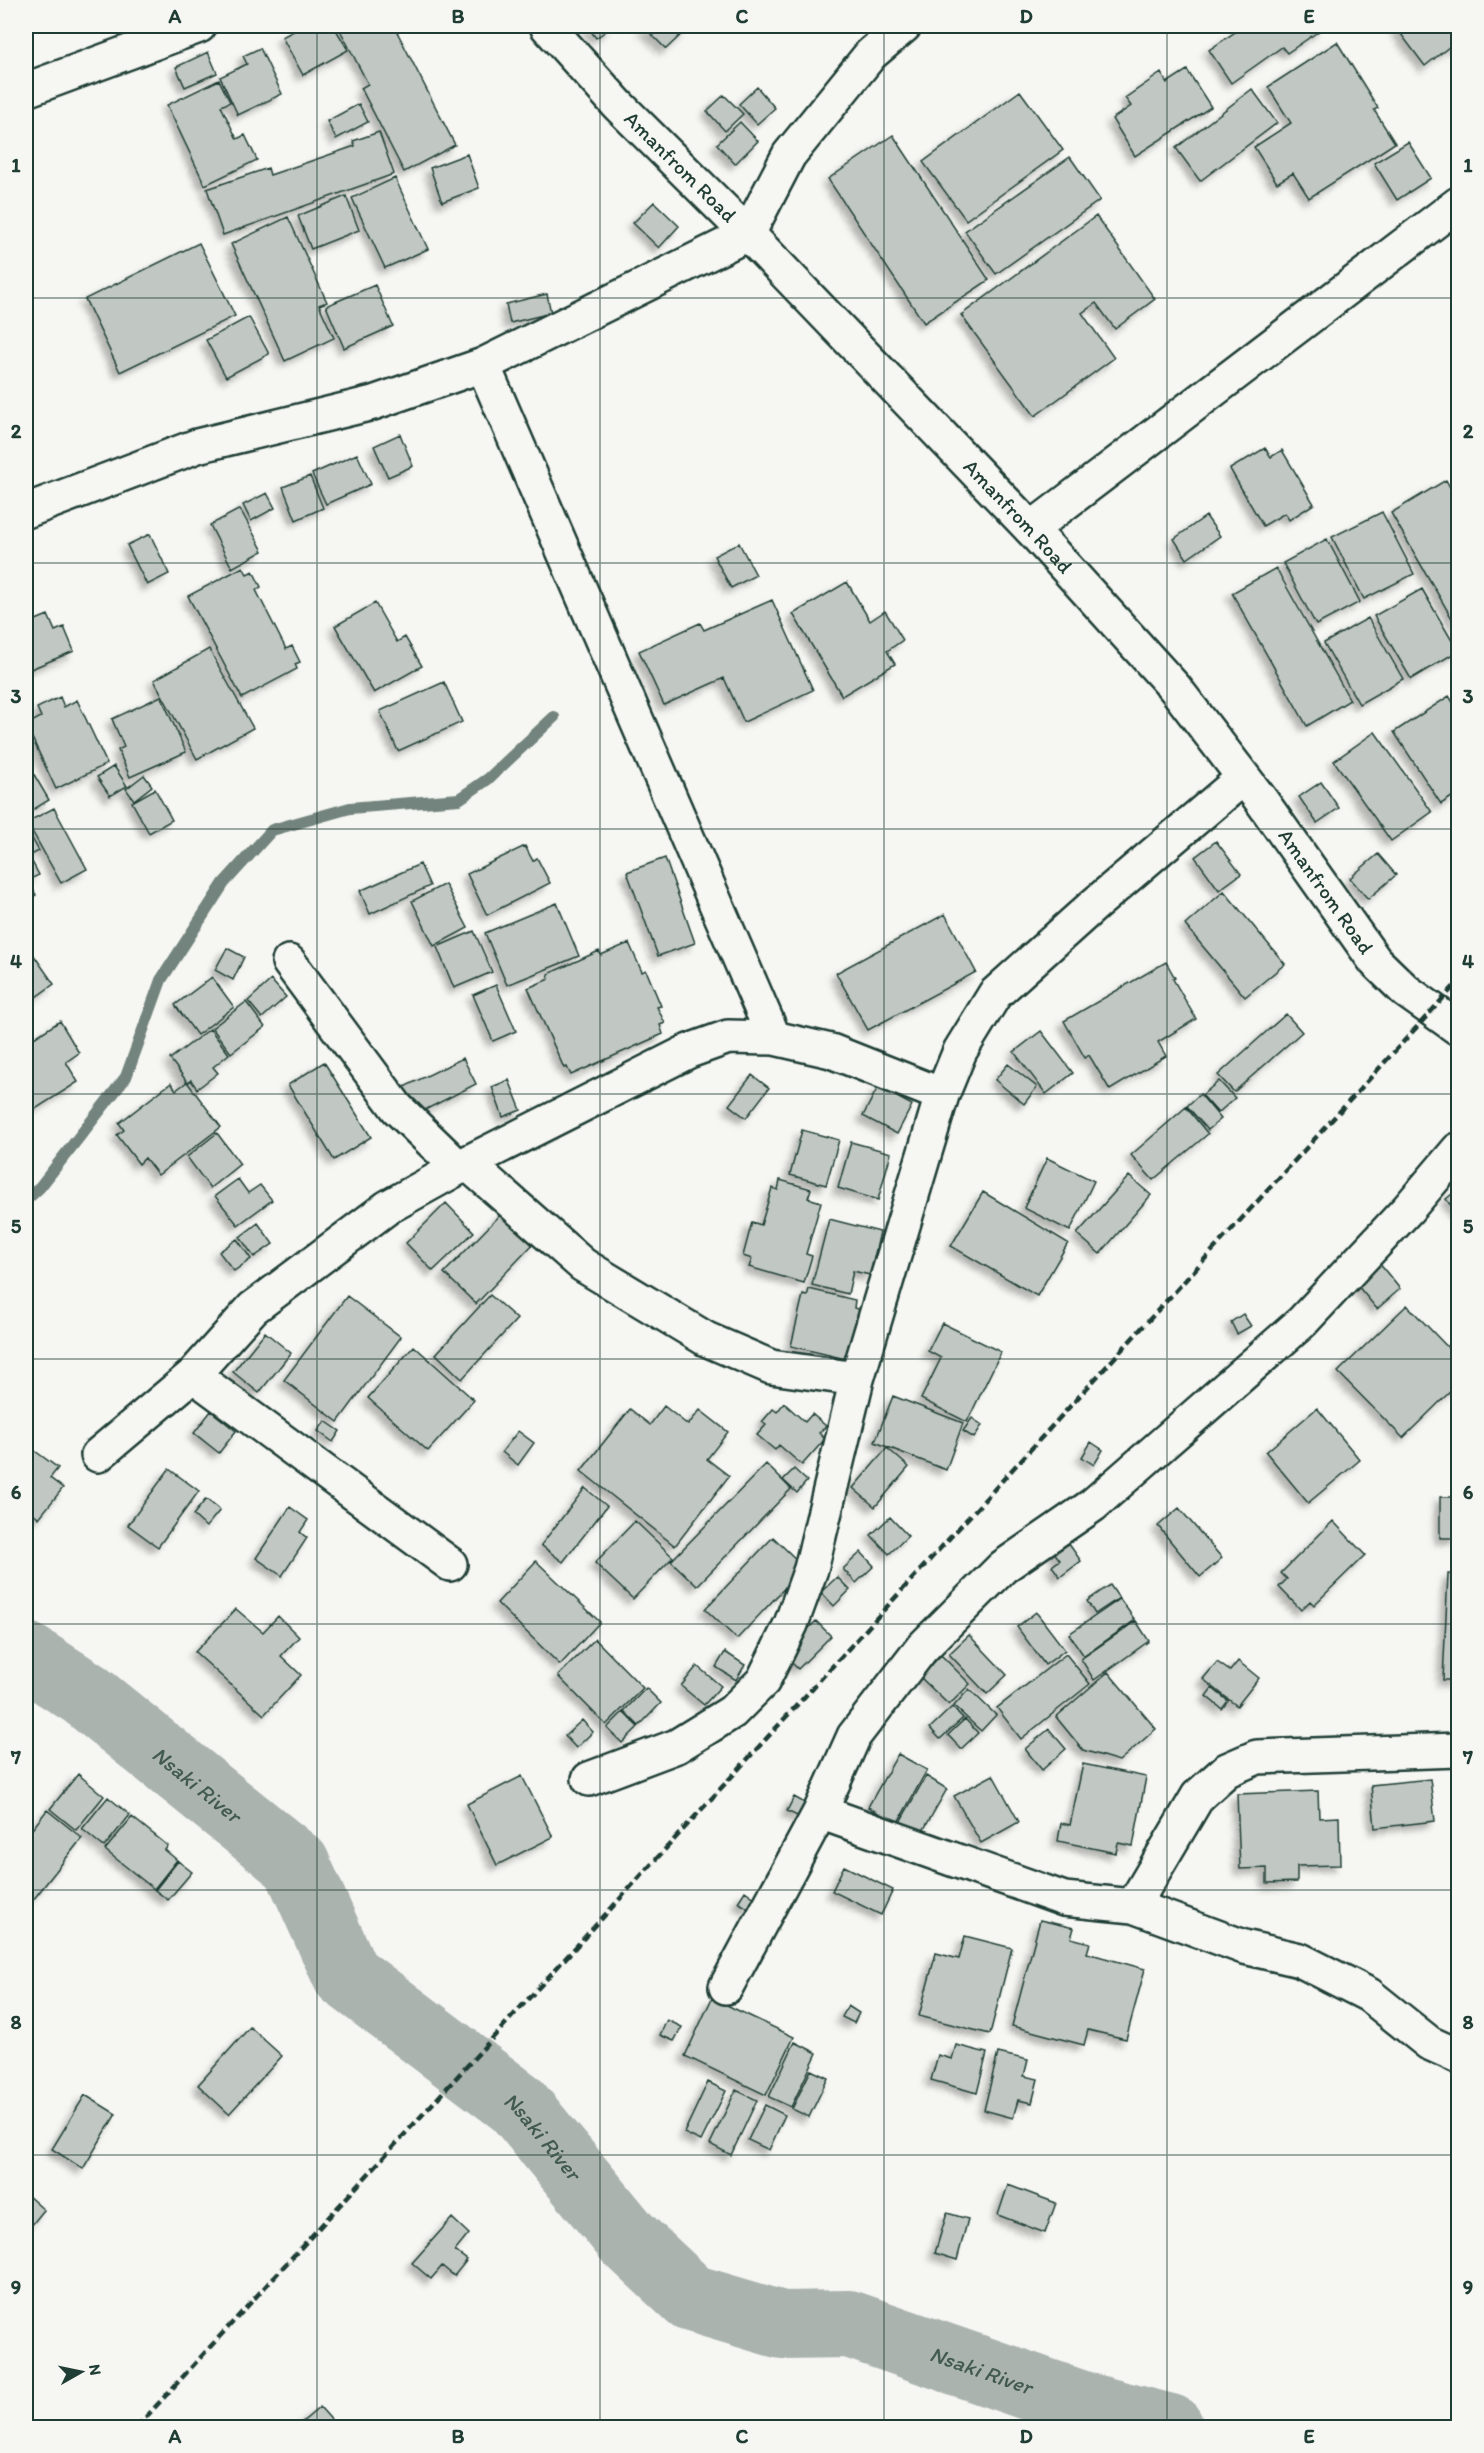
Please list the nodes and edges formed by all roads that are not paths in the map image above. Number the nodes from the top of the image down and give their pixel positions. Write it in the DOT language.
graph roads {
  1 [pos="199,26"];
  2 [pos="547,26"];
  3 [pos="904,26"];
  4 [pos="26,90"];
  5 [pos="1458,204"];
  6 [pos="748,234"];
  7 [pos="483,365"];
  8 [pos="26,512"];
  9 [pos="1031,529"];
  10 [pos="1243,778"];
  11 [pos="289,962"];
  12 [pos="1458,1028"];
  13 [pos="774,1038"];
  14 [pos="942,1095"];
  15 [pos="1458,1150"];
  16 [pos="463,1165"];
  17 [pos="193,1374"];
  18 [pos="856,1378"];
  19 [pos="98,1455"];
  20 [pos="450,1564"];
  21 [pos="1458,1750"];
  22 [pos="589,1779"];
  23 [pos="820,1812"];
  24 [pos="1133,1906"];
  25 [pos="726,1987"];
  26 [pos="1458,2056"];
  1 -- 4 [label="street"];
  2 -- 6 [label="street, Amanfrom Road"];
  3 -- 6 [label="street"];
  5 -- 9 [label="street"];
  6 -- 7 [label="street"];
  6 -- 9 [label="street, Amanfrom Road"];
  7 -- 8 [label="street"];
  7 -- 13 [label="street"];
  9 -- 10 [label="street, Amanfrom Road"];
  10 -- 12 [label="street, Amanfrom Road"];
  10 -- 14 [label="street"];
  11 -- 16 [label="street"];
  13 -- 14 [label="street"];
  13 -- 16 [label="street"];
  14 -- 18 [label="street"];
  15 -- 23 [label="street"];
  16 -- 17 [label="street"];
  16 -- 18 [label="street"];
  17 -- 19 [label="street"];
  17 -- 20 [label="street"];
  18 -- 22 [label="street"];
  21 -- 24 [label="street"];
  23 -- 24 [label="street"];
  23 -- 25 [label="street"];
  24 -- 26 [label="street"];
}
